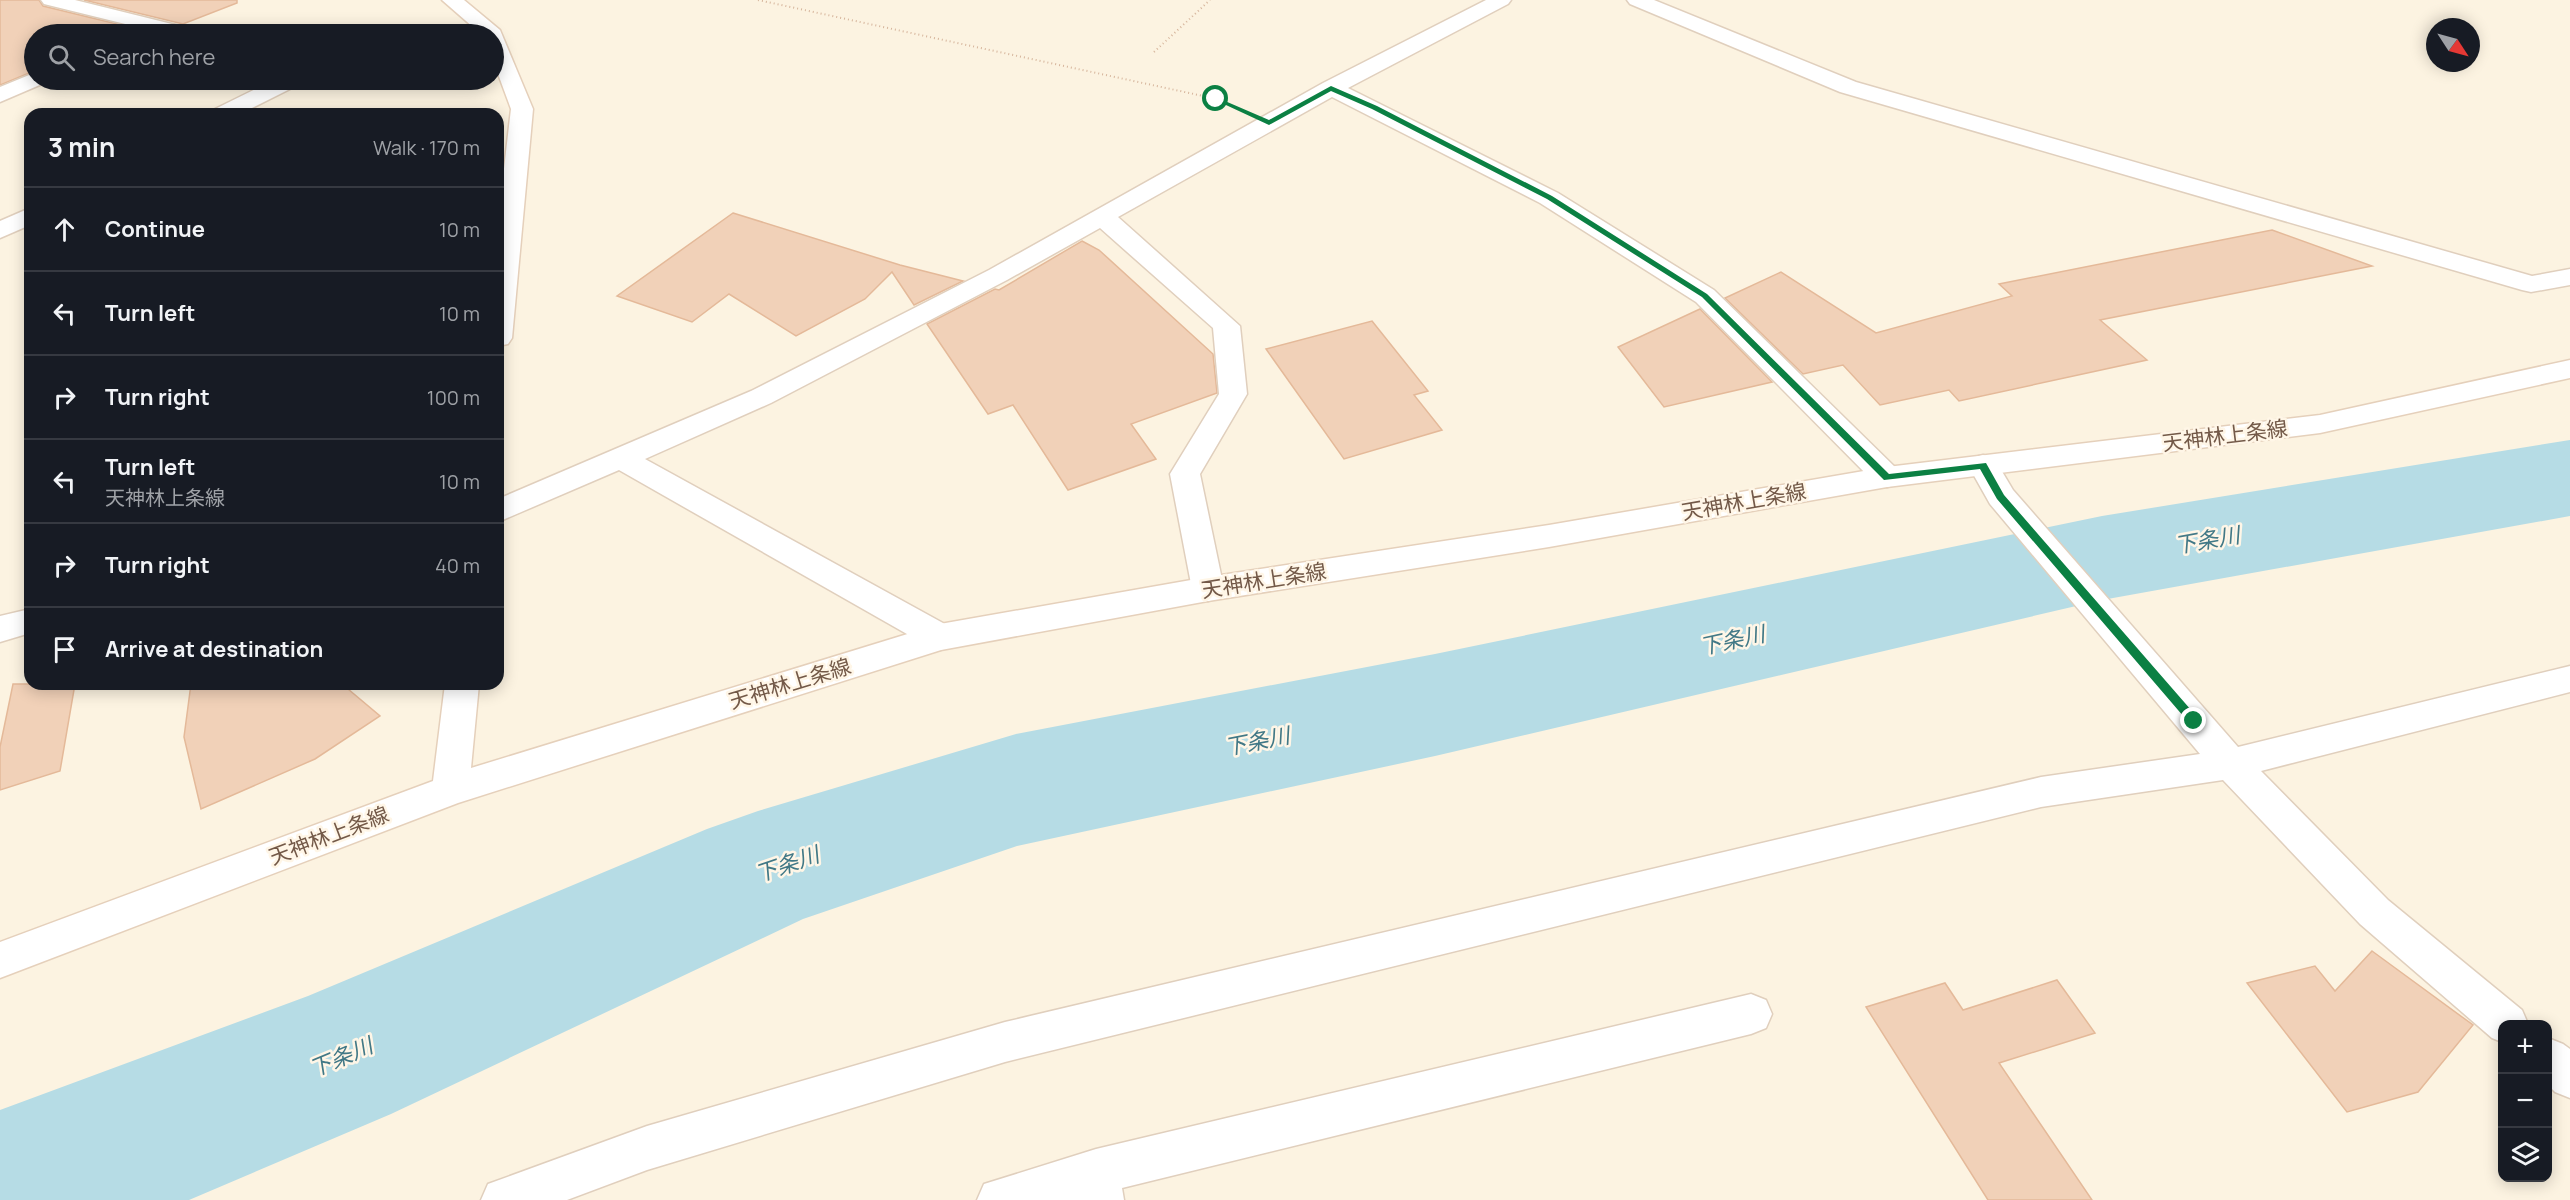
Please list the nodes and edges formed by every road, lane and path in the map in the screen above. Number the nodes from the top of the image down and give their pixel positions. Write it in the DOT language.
graph roads {
  1 [pos="51,0"];
  2 [pos="452,0"];
  3 [pos="758,0"];
  4 [pos="1210,0"];
  5 [pos="1501,0"];
  6 [pos="1637,0"];
  7 [pos="145,24"];
  8 [pos="479,24"];
  9 [pos="1154,52"];
  10 [pos="504,64"];
  11 [pos="24,84"];
  12 [pos="1331,88"];
  13 [pos="271,90"];
  14 [pos="0,95"];
  15 [pos="236,108"];
  16 [pos="1269,123"];
  17 [pos="1102,216"];
  18 [pos="24,218"];
  19 [pos="0,231"];
  20 [pos="2570,277"];
  21 [pos="504,281"];
  22 [pos="2570,369"];
  23 [pos="621,458"];
  24 [pos="1983,465"];
  25 [pos="1887,477"];
  26 [pos="504,508"];
  27 [pos="1208,589"];
  28 [pos="24,623"];
  29 [pos="0,629"];
  30 [pos="940,637"];
  31 [pos="2570,680"];
  32 [pos="461,690"];
  33 [pos="2231,764"];
  34 [pos="450,790"];
  35 [pos="0,960"];
  36 [pos="1751,1014"];
  37 [pos="2502,1020"];
  38 [pos="2552,1062"];
  39 [pos="2570,1077"];
  40 [pos="1099,1186"];
  41 [pos="504,1200"];
  42 [pos="1000,1200"];
  1 -- 7 [label="street"];
  2 -- 8 [label="street"];
  3 -- 16 [label="path"];
  4 -- 9 [label="path"];
  5 -- 12 [label="street"];
  6 -- 20 [label="street"];
  10 -- 21 [label="street"];
  11 -- 14 [label="street"];
  12 -- 16 [label="street"];
  12 -- 25 [label="street"];
  13 -- 15 [label="street"];
  16 -- 17 [label="street"];
  17 -- 23 [label="street"];
  17 -- 27 [label="street"];
  18 -- 19 [label="street"];
  22 -- 24 [label="street, 天神林上条線"];
  23 -- 26 [label="street"];
  23 -- 30 [label="street"];
  24 -- 25 [label="street, 天神林上条線"];
  24 -- 33 [label="street"];
  25 -- 27 [label="street, 天神林上条線"];
  27 -- 30 [label="street, 天神林上条線"];
  28 -- 29 [label="street"];
  30 -- 34 [label="street, 天神林上条線"];
  31 -- 33 [label="street"];
  32 -- 34 [label="street"];
  33 -- 37 [label="street"];
  33 -- 41 [label="street"];
  34 -- 35 [label="street, 天神林上条線"];
  36 -- 40 [label="street"];
  38 -- 39 [label="street"];
  40 -- 42 [label="street"];
}
